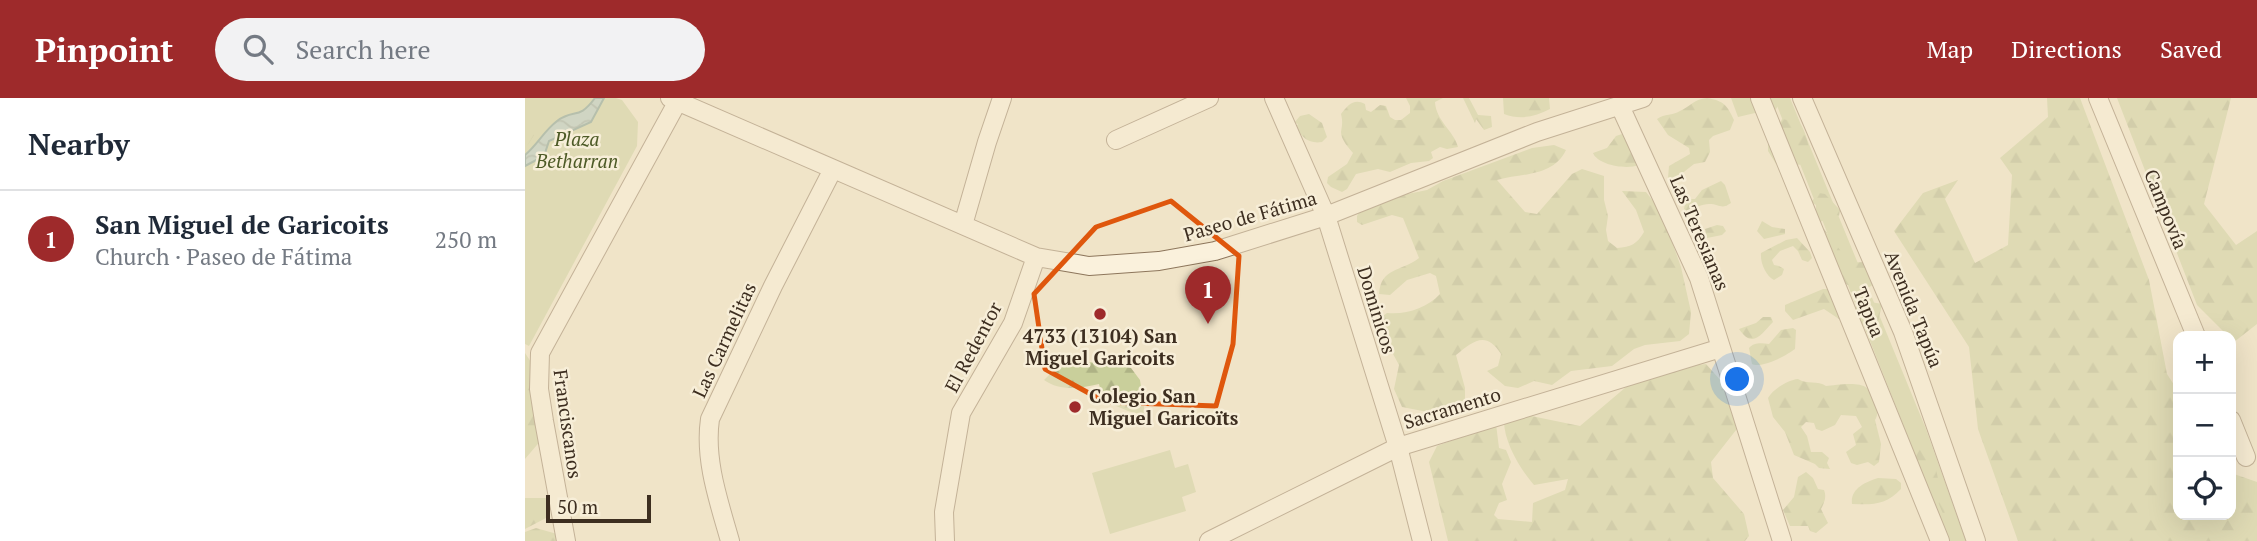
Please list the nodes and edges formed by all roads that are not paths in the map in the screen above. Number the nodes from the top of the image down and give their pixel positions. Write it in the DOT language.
graph roads {
  1 [pos="1002,98"];
  2 [pos="1209,98"];
  3 [pos="1274,98"];
  4 [pos="1643,98"];
  5 [pos="1760,98"];
  6 [pos="1802,98"];
  7 [pos="2098,98"];
  8 [pos="674,100"];
  9 [pos="1621,106"];
  10 [pos="1116,140"];
  11 [pos="833,169"];
  12 [pos="1326,216"];
  13 [pos="963,225"];
  14 [pos="1036,257"];
  15 [pos="2194,331"];
  16 [pos="1721,348"];
  17 [pos="2236,432"];
  18 [pos="1398,447"];
  19 [pos="2246,457"];
  20 [pos="566,541"];
  21 [pos="730,541"];
  22 [pos="945,541"];
  23 [pos="1209,541"];
  24 [pos="1423,541"];
  25 [pos="1782,541"];
  26 [pos="1940,541"];
  27 [pos="1976,541"];
  1 -- 13 [label="street"];
  2 -- 10 [label="street"];
  3 -- 12 [label="street, Dominicos"];
  4 -- 9 [label="street, Paseo de Fátima"];
  5 -- 26 [label="street, Tapua"];
  6 -- 27 [label="street, Avenida Tapúa"];
  7 -- 15 [label="street, Campovía"];
  8 -- 11 [label="street, Paseo de Fátima"];
  8 -- 20 [label="street, Franciscanos"];
  9 -- 12 [label="street, Paseo de Fátima"];
  9 -- 16 [label="street, Las Teresianas"];
  11 -- 13 [label="street, Paseo de Fátima"];
  11 -- 21 [label="street, Las Carmelitas"];
  12 -- 14 [label="street, Paseo de Fátima"];
  12 -- 18 [label="street, Dominicos"];
  13 -- 14 [label="street, Paseo de Fátima"];
  14 -- 22 [label="street, El Redentor"];
  16 -- 18 [label="street, Sacramento"];
  16 -- 25 [label="street, Las Teresianas"];
  17 -- 19 [label="street"];
  18 -- 23 [label="street, Sacramento"];
  18 -- 24 [label="street, Dominicos"];
}
